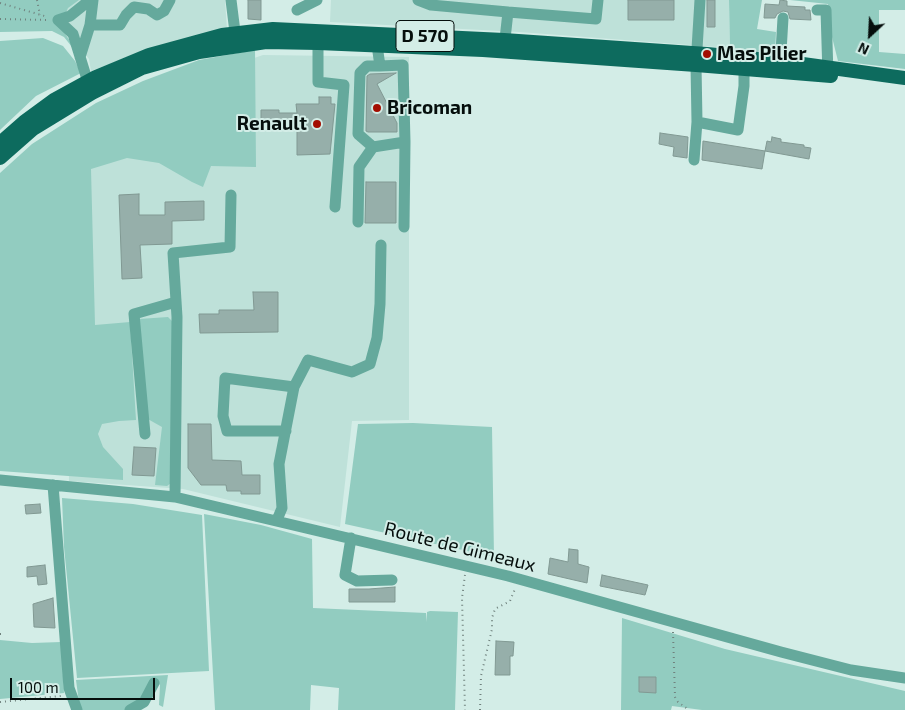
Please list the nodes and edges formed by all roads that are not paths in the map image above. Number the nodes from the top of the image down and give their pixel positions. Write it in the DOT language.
graph roads {
  1 [pos="87,0"];
  2 [pos="93,0"];
  3 [pos="170,0"];
  4 [pos="231,0"];
  5 [pos="317,0"];
  6 [pos="418,0"];
  7 [pos="598,0"];
  8 [pos="700,0"];
  9 [pos="493,6"];
  10 [pos="297,10"];
  11 [pos="817,10"];
  12 [pos="508,12"];
  13 [pos="783,18"];
  14 [pos="90,25"];
  15 [pos="318,37"];
  16 [pos="236,40"];
  17 [pos="377,40"];
  18 [pos="504,46"];
  19 [pos="80,57"];
  20 [pos="696,59"];
  21 [pos="744,63"];
  22 [pos="380,66"];
  23 [pos="780,67"];
  24 [pos="828,72"];
  25 [pos="905,78"];
  26 [pos="89,87"];
  27 [pos="697,122"];
  28 [pos="405,142"];
  29 [pos="0,143"];
  30 [pos="373,147"];
  31 [pos="0,158"];
  32 [pos="694,160"];
  33 [pos="231,195"];
  34 [pos="335,207"];
  35 [pos="358,222"];
  36 [pos="404,227"];
  37 [pos="381,245"];
  38 [pos="176,302"];
  39 [pos="294,387"];
  40 [pos="286,430"];
  41 [pos="146,434"];
  42 [pos="0,480"];
  43 [pos="53,485"];
  44 [pos="175,497"];
  45 [pos="277,520"];
  46 [pos="351,538"];
  47 [pos="392,580"];
  48 [pos="905,678"];
  49 [pos="154,683"];
  50 [pos="77,710"];
  51 [pos="130,710"];
  1 -- 19 [label="street"];
  2 -- 14 [label="street"];
  3 -- 14 [label="street"];
  4 -- 16 [label="street"];
  5 -- 10 [label="street"];
  6 -- 9 [label="street"];
  7 -- 12 [label="street"];
  8 -- 20 [label="street"];
  9 -- 12 [label="street"];
  11 -- 24 [label="street"];
  12 -- 18 [label="street"];
  13 -- 23 [label="street"];
  14 -- 19 [label="street"];
  15 -- 16 [label="main road, D 570"];
  15 -- 17 [label="main road, D 570"];
  15 -- 34 [label="street"];
  16 -- 26 [label="main road, D 570"];
  17 -- 18 [label="main road, D 570"];
  17 -- 22 [label="street"];
  18 -- 20 [label="main road, D 570"];
  19 -- 26 [label="street"];
  20 -- 21 [label="main road, D 570"];
  20 -- 27 [label="street"];
  21 -- 23 [label="main road, D 570"];
  21 -- 27 [label="street"];
  22 -- 28 [label="street"];
  22 -- 30 [label="street"];
  23 -- 24 [label="main road, D 570"];
  24 -- 25 [label="main road, D 570"];
  26 -- 29 [label="main road, D 570"];
  26 -- 31 [label="main road, D 570"];
  27 -- 32 [label="street"];
  28 -- 30 [label="street"];
  28 -- 36 [label="street"];
  30 -- 35 [label="street"];
  33 -- 38 [label="street"];
  37 -- 39 [label="street"];
  38 -- 41 [label="street"];
  38 -- 44 [label="street"];
  39 -- 40 [label="street"];
  39 -- 40 [label="street"];
  40 -- 45 [label="street"];
  42 -- 43 [label="street, Route de Gimeaux"];
  43 -- 44 [label="street, Route de Gimeaux"];
  43 -- 50 [label="street"];
  44 -- 45 [label="street, Route de Gimeaux"];
  45 -- 46 [label="street, Route de Gimeaux"];
  46 -- 47 [label="street"];
  46 -- 48 [label="street, Route de Gimeaux"];
  49 -- 51 [label="street"];
}
